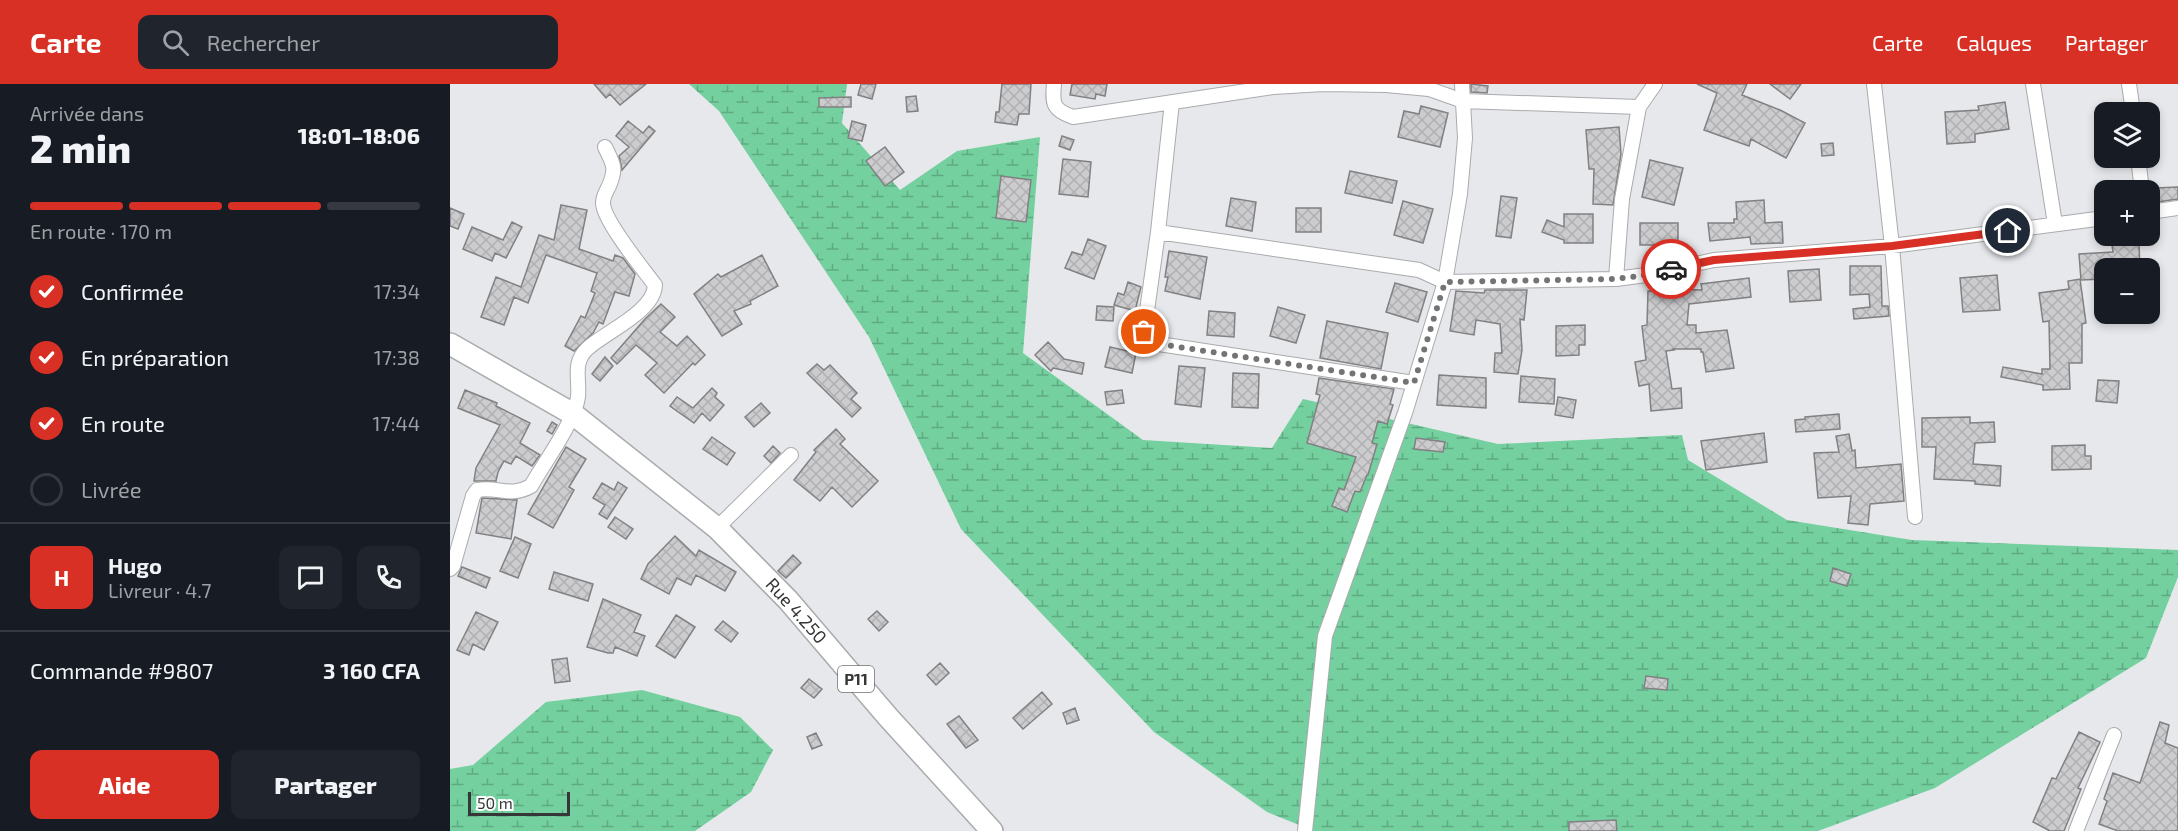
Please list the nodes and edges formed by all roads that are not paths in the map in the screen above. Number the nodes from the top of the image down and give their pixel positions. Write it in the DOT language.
graph roads {
  1 [pos="1054,84"];
  2 [pos="1461,84"];
  3 [pos="1655,84"];
  4 [pos="1874,84"];
  5 [pos="2033,84"];
  6 [pos="2129,84"];
  7 [pos="1463,101"];
  8 [pos="1172,102"];
  9 [pos="2132,102"];
  10 [pos="1639,107"];
  11 [pos="605,147"];
  12 [pos="2178,208"];
  13 [pos="2160,211"];
  14 [pos="2094,219"];
  15 [pos="2055,224"];
  16 [pos="1158,232"];
  17 [pos="1892,246"];
  18 [pos="1616,279"];
  19 [pos="1445,282"];
  20 [pos="450,344"];
  21 [pos="1414,383"];
  22 [pos="573,414"];
  23 [pos="791,455"];
  24 [pos="1915,517"];
  25 [pos="717,528"];
  26 [pos="450,569"];
  27 [pos="2114,735"];
  28 [pos="990,831"];
  29 [pos="1305,831"];
  30 [pos="2076,831"];
  1 -- 8 [label="street"];
  2 -- 7 [label="street"];
  3 -- 10 [label="street"];
  4 -- 17 [label="street"];
  5 -- 15 [label="street"];
  6 -- 9 [label="street"];
  7 -- 8 [label="street"];
  7 -- 10 [label="street"];
  7 -- 19 [label="street"];
  8 -- 16 [label="street"];
  10 -- 18 [label="street"];
  11 -- 22 [label="street"];
  12 -- 13 [label="street"];
  14 -- 15 [label="street"];
  15 -- 17 [label="street"];
  16 -- 19 [label="street"];
  16 -- 21 [label="street"];
  17 -- 18 [label="street"];
  17 -- 24 [label="street"];
  18 -- 19 [label="street"];
  19 -- 21 [label="street"];
  20 -- 22 [label="main road, P11"];
  21 -- 29 [label="street"];
  22 -- 25 [label="main road, P11"];
  22 -- 26 [label="street"];
  23 -- 25 [label="street"];
  25 -- 28 [label="main road, Rue 4.250 / P11"];
  27 -- 30 [label="street"];
}
